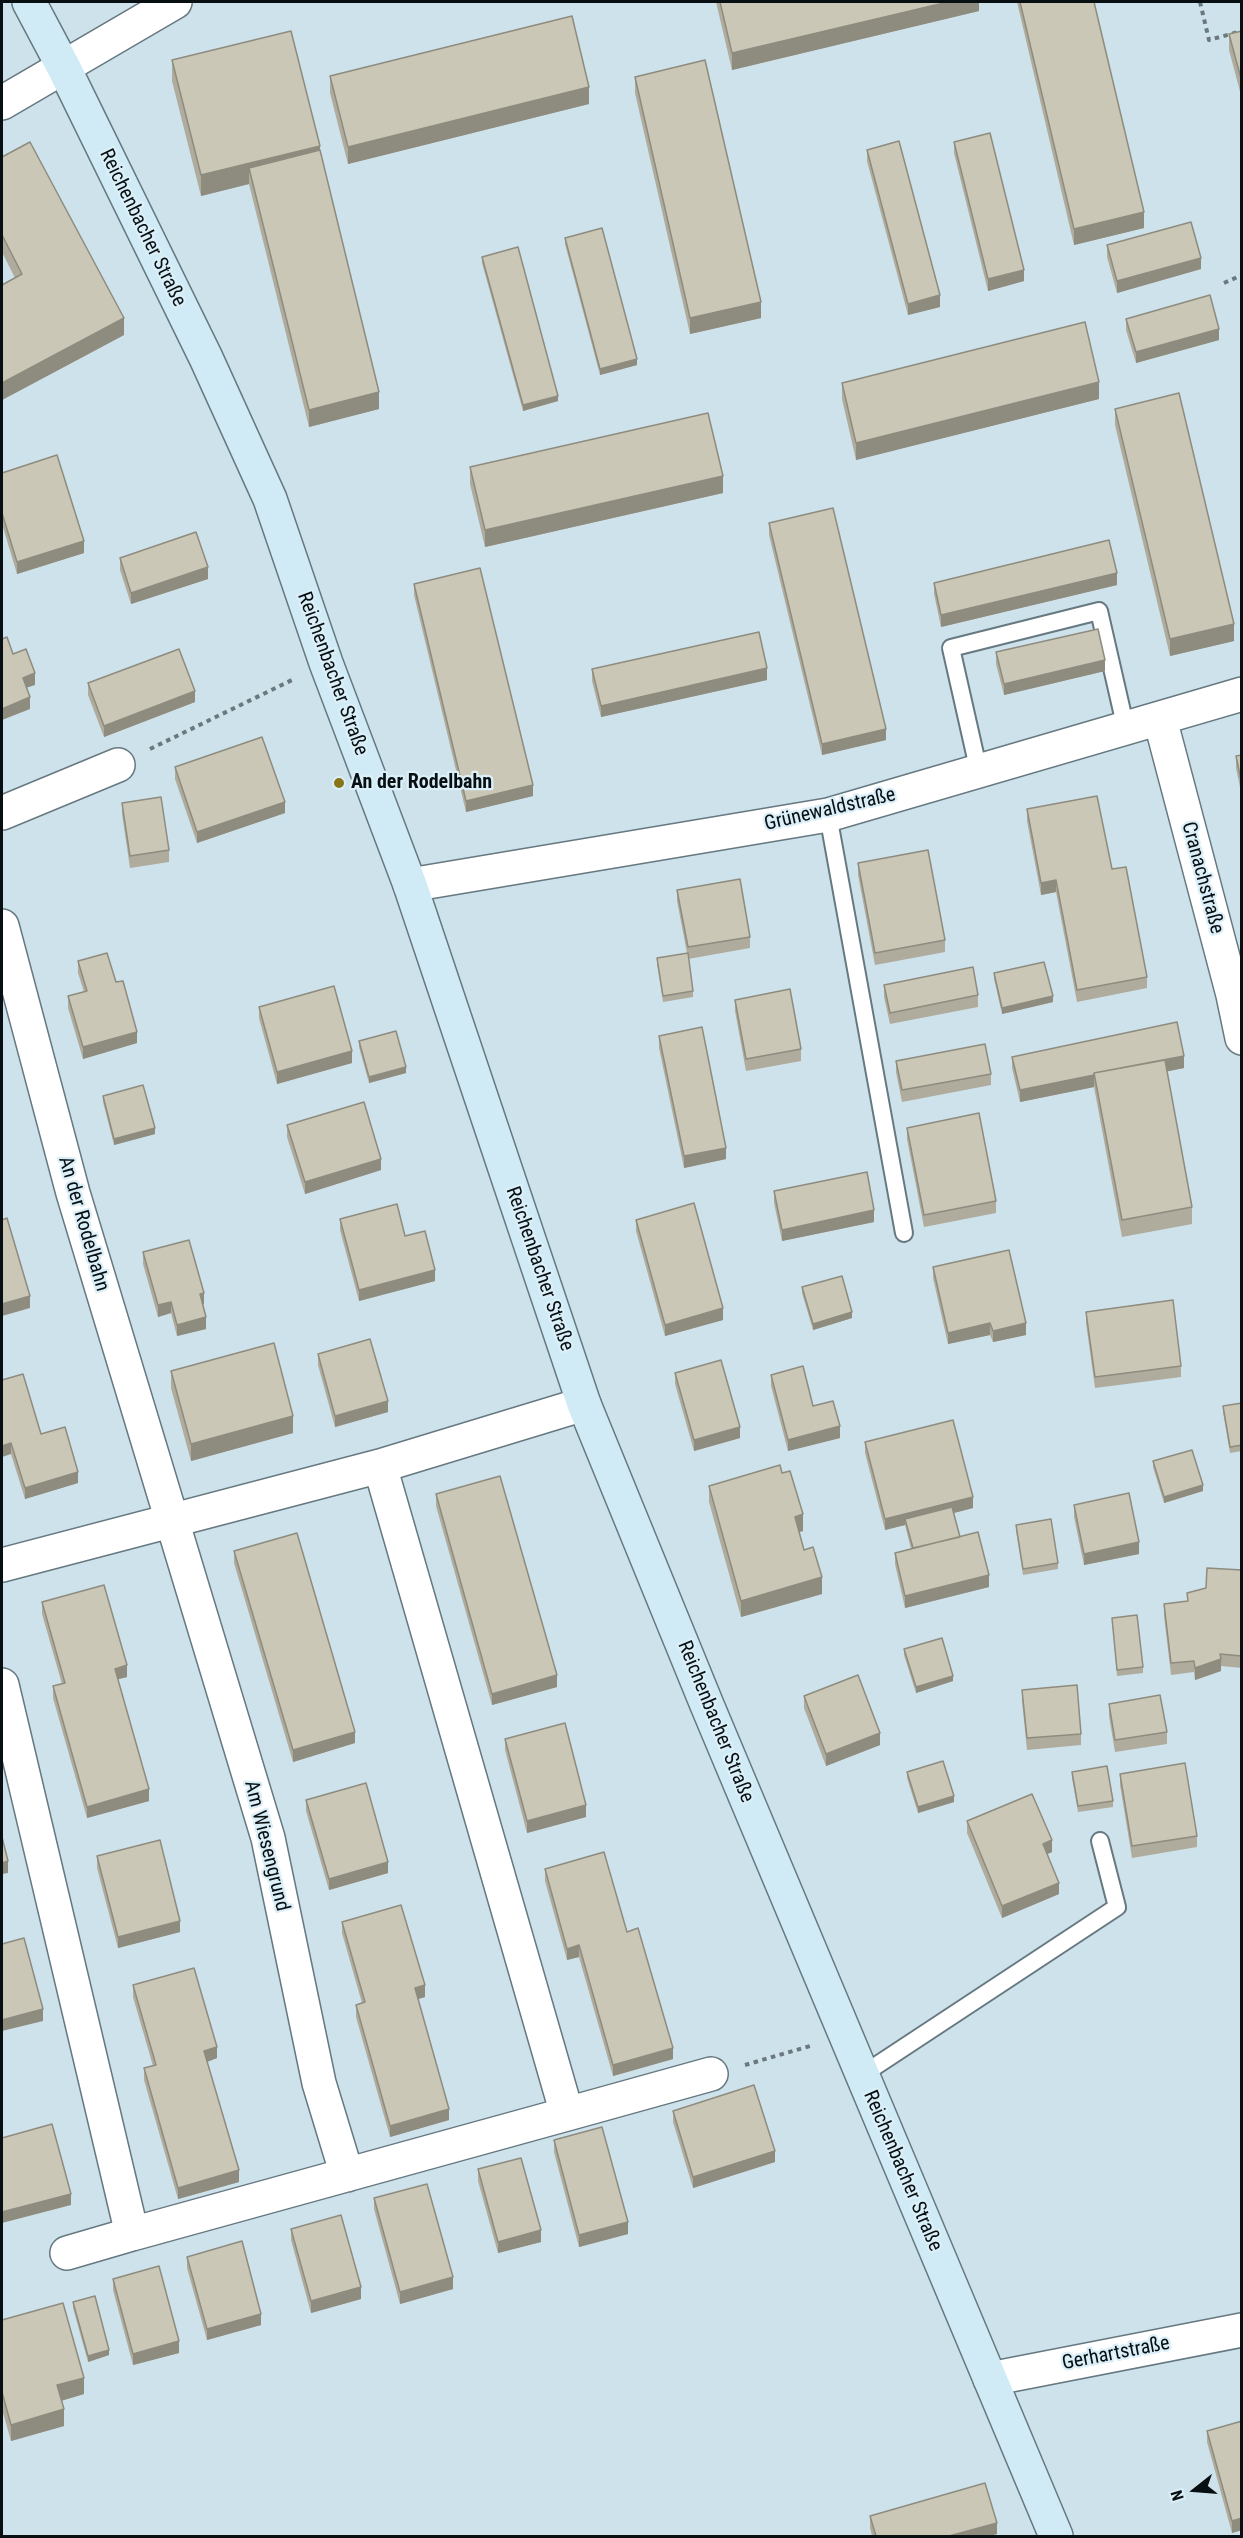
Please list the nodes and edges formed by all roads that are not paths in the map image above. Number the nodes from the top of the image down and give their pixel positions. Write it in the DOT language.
graph roads {
  1 [pos="29,2"];
  2 [pos="175,2"];
  3 [pos="64,68"];
  4 [pos="2,104"];
  5 [pos="1242,694"];
  6 [pos="1160,719"];
  7 [pos="1126,729"];
  8 [pos="118,765"];
  9 [pos="979,772"];
  10 [pos="2,813"];
  11 [pos="828,815"];
  12 [pos="410,885"];
  13 [pos="2,926"];
  14 [pos="1242,1038"];
  15 [pos="904,1233"];
  16 [pos="585,1404"];
  17 [pos="380,1466"];
  18 [pos="170,1521"];
  19 [pos="2,1565"];
  20 [pos="2,1685"];
  21 [pos="1100,1841"];
  22 [pos="711,2074"];
  23 [pos="862,2075"];
  24 [pos="567,2114"];
  25 [pos="347,2175"];
  26 [pos="132,2234"];
  27 [pos="66,2253"];
  28 [pos="1242,2330"];
  29 [pos="990,2379"];
  30 [pos="1056,2536"];
  1 -- 3 [label="main road, Reichenbacher Straße"];
  2 -- 3 [label="street"];
  3 -- 4 [label="street"];
  3 -- 12 [label="main road, Reichenbacher Straße"];
  5 -- 6 [label="street, Grünewaldstraße"];
  6 -- 7 [label="street, Grünewaldstraße"];
  6 -- 14 [label="street, Cranachstraße"];
  7 -- 9 [label="street, Grünewaldstraße"];
  7 -- 9 [label="lane"];
  8 -- 10 [label="street"];
  9 -- 11 [label="street, Grünewaldstraße"];
  11 -- 12 [label="street, Grünewaldstraße"];
  11 -- 15 [label="lane"];
  12 -- 16 [label="main road, Reichenbacher Straße"];
  13 -- 18 [label="street, An der Rodelbahn"];
  16 -- 17 [label="street"];
  16 -- 23 [label="main road, Reichenbacher Straße"];
  17 -- 18 [label="street"];
  17 -- 24 [label="street"];
  18 -- 19 [label="street"];
  18 -- 25 [label="street, Am Wiesengrund"];
  20 -- 26 [label="street"];
  21 -- 23 [label="lane"];
  22 -- 24 [label="street"];
  23 -- 29 [label="main road, Reichenbacher Straße"];
  24 -- 25 [label="street"];
  25 -- 26 [label="street"];
  26 -- 27 [label="street"];
  28 -- 29 [label="street, Gerhartstraße"];
  29 -- 30 [label="main road, Reichenbacher Straße"];
}
